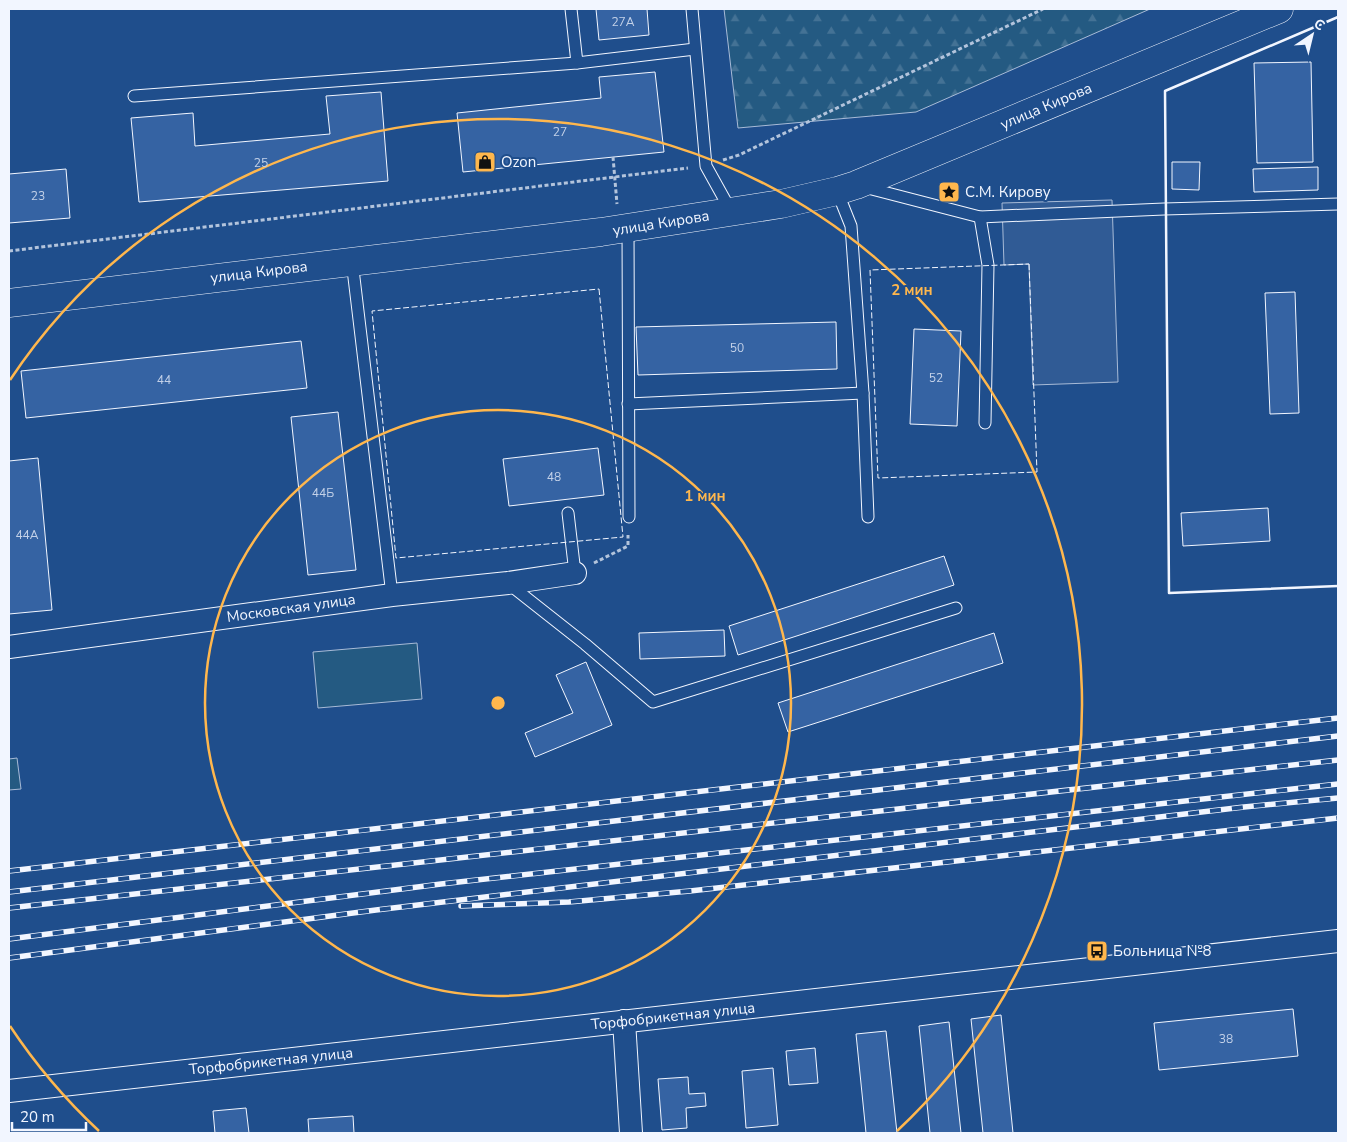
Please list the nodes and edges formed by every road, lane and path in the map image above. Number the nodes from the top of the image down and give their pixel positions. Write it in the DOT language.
graph roads {
  1 [pos="571,9"];
  2 [pos="692,9"];
  3 [pos="1043,9"];
  4 [pos="1279,9"];
  5 [pos="695,50"];
  6 [pos="577,63"];
  7 [pos="134,96"];
  8 [pos="613,157"];
  9 [pos="706,166"];
  10 [pos="615,177"];
  11 [pos="847,188"];
  12 [pos="1338,204"];
  13 [pos="731,211"];
  14 [pos="980,217"];
  15 [pos="623,228"];
  16 [pos="9,251"];
  17 [pos="352,261"];
  18 [pos="9,303"];
  19 [pos="863,393"];
  20 [pos="628,404"];
  21 [pos="985,423"];
  22 [pos="568,513"];
  23 [pos="628,517"];
  24 [pos="868,518"];
  25 [pos="575,573"];
  26 [pos="508,583"];
  27 [pos="392,595"];
  28 [pos="956,608"];
  29 [pos="9,647"];
  30 [pos="1338,941"];
  31 [pos="624,1021"];
  32 [pos="9,1091"];
  33 [pos="631,1133"];
  1 -- 6 [label="lane"];
  2 -- 5 [label="lane"];
  3 -- 9 [label="path"];
  4 -- 11 [label="street, улица Кирова"];
  5 -- 6 [label="lane"];
  5 -- 9 [label="lane"];
  6 -- 7 [label="lane"];
  8 -- 10 [label="path"];
  9 -- 10 [label="path"];
  9 -- 13 [label="lane"];
  10 -- 15 [label="path"];
  10 -- 16 [label="path"];
  11 -- 13 [label="street, улица Кирова"];
  11 -- 14 [label="lane"];
  11 -- 19 [label="lane"];
  12 -- 14 [label="lane"];
  13 -- 15 [label="street, улица Кирова"];
  14 -- 21 [label="lane"];
  15 -- 17 [label="street, улица Кирова"];
  15 -- 20 [label="lane"];
  17 -- 18 [label="street, улица Кирова"];
  17 -- 27 [label="lane"];
  19 -- 20 [label="lane"];
  19 -- 24 [label="lane"];
  20 -- 23 [label="lane"];
  22 -- 25 [label="lane"];
  23 -- 25 [label="path"];
  25 -- 26 [label="street, Московская улица"];
  26 -- 27 [label="street, Московская улица"];
  26 -- 28 [label="lane"];
  27 -- 29 [label="street, Московская улица"];
  30 -- 31 [label="street, Торфобрикетная улица"];
  31 -- 32 [label="street, Торфобрикетная улица"];
  31 -- 33 [label="street"];
}
